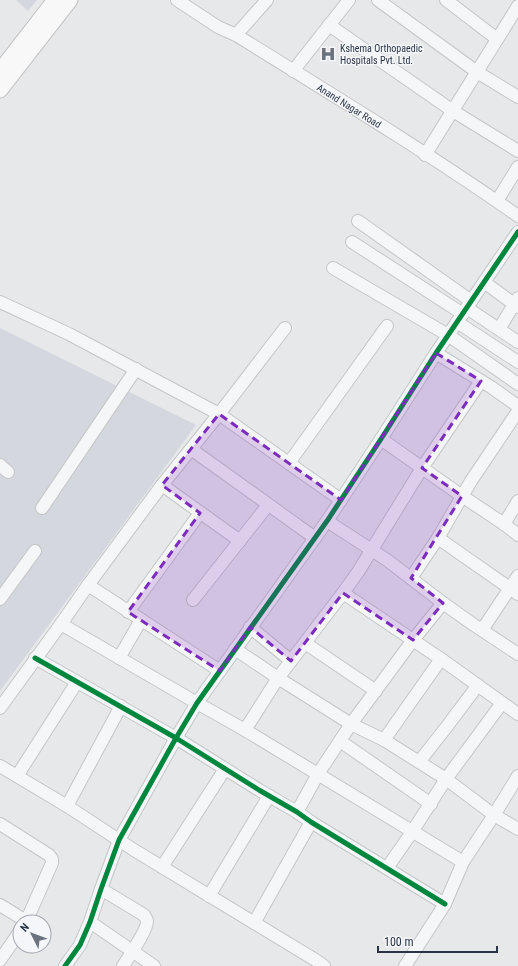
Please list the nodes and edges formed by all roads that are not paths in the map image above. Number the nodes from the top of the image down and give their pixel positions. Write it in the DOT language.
graph roads {
  1 [pos="55,0"];
  2 [pos="70,0"];
  3 [pos="177,0"];
  4 [pos="267,0"];
  5 [pos="349,0"];
  6 [pos="378,0"];
  7 [pos="446,0"];
  8 [pos="518,6"];
  9 [pos="329,25"];
  10 [pos="236,35"];
  11 [pos="497,39"];
  12 [pos="293,70"];
  13 [pos="0,71"];
  14 [pos="477,72"];
  15 [pos="0,90"];
  16 [pos="517,93"];
  17 [pos="453,111"];
  18 [pos="518,151"];
  19 [pos="425,154"];
  20 [pos="518,167"];
  21 [pos="497,201"];
  22 [pos="518,216"];
  23 [pos="358,221"];
  24 [pos="518,232"];
  25 [pos="352,242"];
  26 [pos="333,268"];
  27 [pos="484,282"];
  28 [pos="0,302"];
  29 [pos="517,303"];
  30 [pos="464,311"];
  31 [pos="387,326"];
  32 [pos="285,328"];
  33 [pos="499,329"];
  34 [pos="448,335"];
  35 [pos="518,342"];
  36 [pos="436,352"];
  37 [pos="518,362"];
  38 [pos="136,369"];
  39 [pos="481,381"];
  40 [pos="518,384"];
  41 [pos="518,406"];
  42 [pos="518,411"];
  43 [pos="219,414"];
  44 [pos="381,440"];
  45 [pos="191,449"];
  46 [pos="289,463"];
  47 [pos="422,468"];
  48 [pos="162,485"];
  49 [pos="462,496"];
  50 [pos="341,500"];
  51 [pos="518,501"];
  52 [pos="268,505"];
  53 [pos="42,508"];
  54 [pos="200,513"];
  55 [pos="327,521"];
  56 [pos="504,524"];
  57 [pos="518,535"];
  58 [pos="315,538"];
  59 [pos="438,538"];
  60 [pos="240,541"];
  61 [pos="372,550"];
  62 [pos="35,551"];
  63 [pos="518,576"];
  64 [pos="411,578"];
  65 [pos="88,585"];
  66 [pos="514,592"];
  67 [pos="343,593"];
  68 [pos="0,599"];
  69 [pos="193,600"];
  70 [pos="443,603"];
  71 [pos="128,612"];
  72 [pos="141,620"];
  73 [pos="61,624"];
  74 [pos="250,628"];
  75 [pos="482,630"];
  76 [pos="412,640"];
  77 [pos="305,643"];
  78 [pos="235,649"];
  79 [pos="518,654"];
  80 [pos="35,658"];
  81 [pos="119,658"];
  82 [pos="441,659"];
  83 [pos="291,661"];
  84 [pos="220,671"];
  85 [pos="278,678"];
  86 [pos="77,682"];
  87 [pos="478,685"];
  88 [pos="376,691"];
  89 [pos="196,703"];
  90 [pos="502,703"];
  91 [pos="121,706"];
  92 [pos="0,708"];
  93 [pos="518,714"];
  94 [pos="351,724"];
  95 [pos="245,730"];
  96 [pos="176,738"];
  97 [pos="384,740"];
  98 [pos="340,742"];
  99 [pos="419,762"];
  100 [pos="0,766"];
  101 [pos="226,769"];
  102 [pos="318,774"];
  103 [pos="18,776"];
  104 [pos="518,776"];
  105 [pos="446,779"];
  106 [pos="269,796"];
  107 [pos="431,804"];
  108 [pos="67,806"];
  109 [pos="297,812"];
  110 [pos="494,815"];
  111 [pos="310,822"];
  112 [pos="0,824"];
  113 [pos="518,829"];
  114 [pos="412,832"];
  115 [pos="119,840"];
  116 [pos="463,862"];
  117 [pos="162,867"];
  118 [pos="387,868"];
  119 [pos="101,889"];
  120 [pos="209,896"];
  121 [pos="445,904"];
  122 [pos="0,905"];
  123 [pos="29,914"];
  124 [pos="12,915"];
  125 [pos="90,922"];
  126 [pos="254,923"];
  127 [pos="12,943"];
  128 [pos="133,951"];
  129 [pos="0,961"];
  130 [pos="5,966"];
  131 [pos="65,966"];
  132 [pos="123,966"];
  133 [pos="154,966"];
  134 [pos="324,966"];
  135 [pos="405,966"];
  1 -- 13 [label="main road"];
  2 -- 15 [label="main road"];
  3 -- 10 [label="street, Anand Nagar Road"];
  4 -- 10 [label="street"];
  5 -- 9 [label="street"];
  6 -- 14 [label="street"];
  7 -- 11 [label="street"];
  8 -- 11 [label="street"];
  9 -- 12 [label="street"];
  9 -- 17 [label="street"];
  10 -- 12 [label="street, Anand Nagar Road"];
  11 -- 14 [label="street"];
  12 -- 19 [label="street, Anand Nagar Road"];
  14 -- 16 [label="street"];
  14 -- 17 [label="street"];
  17 -- 18 [label="street"];
  17 -- 19 [label="street"];
  19 -- 21 [label="street, Anand Nagar Road"];
  20 -- 21 [label="street"];
  21 -- 22 [label="street, Anand Nagar Road"];
  23 -- 30 [label="street"];
  24 -- 27 [label="street"];
  25 -- 30 [label="street"];
  26 -- 34 [label="street"];
  27 -- 29 [label="street"];
  27 -- 30 [label="street"];
  28 -- 38 [label="street"];
  29 -- 33 [label="street"];
  30 -- 33 [label="street"];
  30 -- 34 [label="street"];
  30 -- 37 [label="street"];
  31 -- 46 [label="street"];
  32 -- 43 [label="street"];
  33 -- 35 [label="street"];
  34 -- 36 [label="street"];
  34 -- 40 [label="street"];
  36 -- 39 [label="street"];
  36 -- 44 [label="street"];
  38 -- 43 [label="street"];
  38 -- 53 [label="street"];
  39 -- 41 [label="street"];
  39 -- 47 [label="street"];
  42 -- 49 [label="street"];
  43 -- 45 [label="street"];
  43 -- 46 [label="street"];
  44 -- 47 [label="street"];
  44 -- 50 [label="street"];
  45 -- 48 [label="street"];
  45 -- 52 [label="street"];
  46 -- 50 [label="street"];
  47 -- 49 [label="street"];
  47 -- 61 [label="street"];
  48 -- 54 [label="street"];
  48 -- 65 [label="street"];
  49 -- 56 [label="street"];
  49 -- 59 [label="street"];
  50 -- 55 [label="street"];
  51 -- 56 [label="street"];
  52 -- 58 [label="street"];
  52 -- 60 [label="street"];
  54 -- 60 [label="street"];
  54 -- 71 [label="street"];
  55 -- 58 [label="street"];
  55 -- 61 [label="street"];
  56 -- 57 [label="street"];
  58 -- 74 [label="street"];
  59 -- 64 [label="street"];
  59 -- 66 [label="street"];
  60 -- 69 [label="street"];
  61 -- 64 [label="street"];
  61 -- 67 [label="street"];
  62 -- 68 [label="street"];
  63 -- 66 [label="street"];
  64 -- 70 [label="street"];
  65 -- 71 [label="street"];
  65 -- 73 [label="street"];
  66 -- 75 [label="street"];
  67 -- 76 [label="street"];
  67 -- 77 [label="street"];
  70 -- 75 [label="street"];
  70 -- 76 [label="street"];
  71 -- 72 [label="street"];
  72 -- 81 [label="street"];
  72 -- 84 [label="street"];
  73 -- 80 [label="street"];
  73 -- 81 [label="street"];
  74 -- 78 [label="street"];
  74 -- 83 [label="street"];
  75 -- 79 [label="street"];
  76 -- 82 [label="street"];
  76 -- 88 [label="street"];
  77 -- 83 [label="street"];
  77 -- 88 [label="street"];
  78 -- 84 [label="street"];
  78 -- 85 [label="street"];
  80 -- 86 [label="street"];
  80 -- 92 [label="street"];
  81 -- 89 [label="street"];
  82 -- 87 [label="street"];
  82 -- 97 [label="street"];
  83 -- 85 [label="street"];
  84 -- 89 [label="street"];
  85 -- 94 [label="street"];
  85 -- 95 [label="street"];
  86 -- 91 [label="street"];
  86 -- 103 [label="street"];
  87 -- 90 [label="street"];
  87 -- 99 [label="street"];
  88 -- 94 [label="street"];
  89 -- 95 [label="street"];
  89 -- 96 [label="street"];
  90 -- 93 [label="street"];
  90 -- 105 [label="street"];
  91 -- 96 [label="street"];
  91 -- 108 [label="street"];
  94 -- 97 [label="street"];
  94 -- 98 [label="street"];
  95 -- 102 [label="street"];
  96 -- 101 [label="street"];
  96 -- 115 [label="street"];
  97 -- 99 [label="street"];
  98 -- 102 [label="street"];
  98 -- 107 [label="street"];
  99 -- 105 [label="street"];
  100 -- 103 [label="street"];
  101 -- 106 [label="street"];
  101 -- 117 [label="street"];
  102 -- 109 [label="street"];
  102 -- 114 [label="street"];
  103 -- 108 [label="street"];
  104 -- 110 [label="street"];
  105 -- 107 [label="street"];
  105 -- 110 [label="street"];
  106 -- 109 [label="street"];
  106 -- 120 [label="street"];
  107 -- 114 [label="street"];
  108 -- 115 [label="street"];
  109 -- 111 [label="street"];
  110 -- 113 [label="street"];
  110 -- 116 [label="street"];
  111 -- 118 [label="street"];
  111 -- 126 [label="street"];
  112 -- 123 [label="street"];
  114 -- 116 [label="street"];
  114 -- 118 [label="street"];
  115 -- 117 [label="street"];
  115 -- 119 [label="street"];
  116 -- 121 [label="street"];
  117 -- 120 [label="street"];
  118 -- 121 [label="street"];
  119 -- 125 [label="street"];
  119 -- 128 [label="street"];
  120 -- 126 [label="street"];
  121 -- 135 [label="street"];
  122 -- 124 [label="street"];
  125 -- 128 [label="street"];
  125 -- 131 [label="street"];
  126 -- 134 [label="street"];
  127 -- 129 [label="street"];
  128 -- 132 [label="street"];
  128 -- 133 [label="street"];
  129 -- 130 [label="street"];
}
